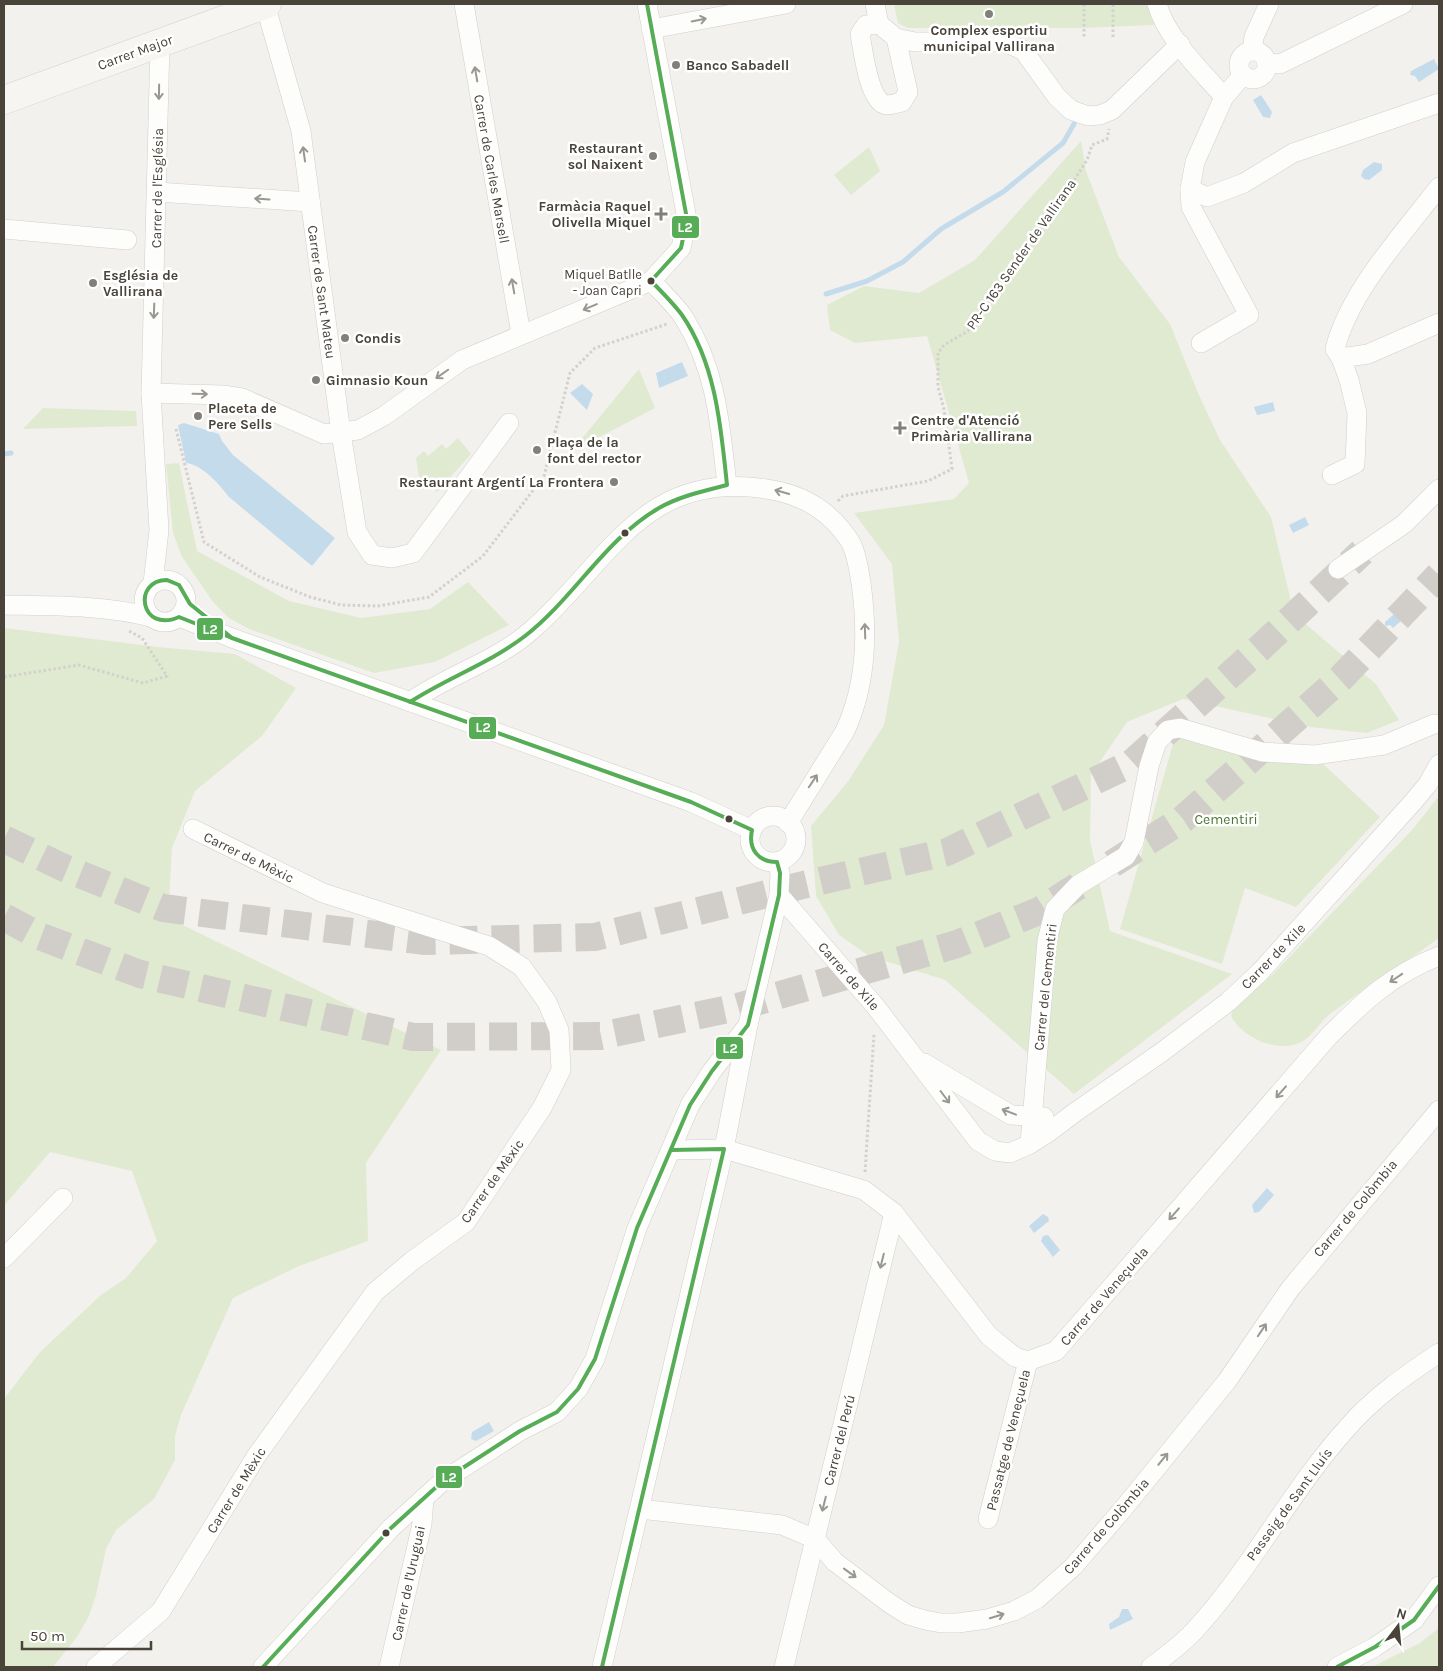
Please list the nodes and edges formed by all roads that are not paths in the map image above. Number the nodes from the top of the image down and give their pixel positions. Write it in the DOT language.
graph roads {
  1 [pos="266,4"];
  2 [pos="464,4"];
  3 [pos="647,4"];
  4 [pos="786,4"];
  5 [pos="875,4"];
  6 [pos="1158,4"];
  7 [pos="1269,4"];
  8 [pos="1403,4"];
  9 [pos="879,24"];
  10 [pos="652,29"];
  11 [pos="896,38"];
  12 [pos="160,43"];
  13 [pos="1180,44"];
  14 [pos="1252,51"];
  15 [pos="1267,63"];
  16 [pos="1243,74"];
  17 [pos="1224,97"];
  18 [pos="4,100"];
  19 [pos="1439,103"];
  20 [pos="1439,187"];
  21 [pos="1190,189"];
  22 [pos="157,192"];
  23 [pos="310,202"];
  24 [pos="8,229"];
  25 [pos="141,241"];
  26 [pos="651,281"];
  27 [pos="1439,323"];
  28 [pos="521,334"];
  29 [pos="1201,343"];
  30 [pos="1341,358"];
  31 [pos="151,393"];
  32 [pos="509,423"];
  33 [pos="341,433"];
  34 [pos="1332,475"];
  35 [pos="727,485"];
  36 [pos="1439,489"];
  37 [pos="159,530"];
  38 [pos="1338,569"];
  39 [pos="173,582"];
  40 [pos="149,589"];
  41 [pos="4,605"];
  42 [pos="91,607"];
  43 [pos="183,608"];
  44 [pos="151,616"];
  45 [pos="410,702"];
  46 [pos="1437,721"];
  47 [pos="1439,764"];
  48 [pos="788,823"];
  49 [pos="193,829"];
  50 [pos="752,830"];
  51 [pos="777,862"];
  52 [pos="779,895"];
  53 [pos="1439,956"];
  54 [pos="748,1025"];
  55 [pos="916,1058"];
  56 [pos="1439,1110"];
  57 [pos="1074,1112"];
  58 [pos="1033,1117"];
  59 [pos="1030,1144"];
  60 [pos="724,1149"];
  61 [pos="671,1150"];
  62 [pos="64,1198"];
  63 [pos="894,1213"];
  64 [pos="4,1258"];
  65 [pos="1439,1353"];
  66 [pos="1028,1362"];
  67 [pos="424,1498"];
  68 [pos="640,1509"];
  69 [pos="988,1519"];
  70 [pos="815,1540"];
  71 [pos="1439,1586"];
  72 [pos="96,1667"];
  73 [pos="263,1667"];
  74 [pos="390,1667"];
  75 [pos="602,1667"];
  76 [pos="784,1667"];
  77 [pos="1151,1667"];
  78 [pos="1337,1667"];
  1 -- 12 [label="street, Carrer Major"];
  23 -- 1 [label="street, Carrer de Sant Mateu, one-way"];
  28 -- 2 [label="street, Carrer de Carles Marsell, one-way"];
  3 -- 10 [label="street"];
  10 -- 4 [label="street, one-way"];
  5 -- 9 [label="street"];
  6 -- 13 [label="street"];
  7 -- 14 [label="street"];
  8 -- 15 [label="street"];
  9 -- 11 [label="street"];
  9 -- 11 [label="street"];
  10 -- 26 [label="street"];
  11 -- 13 [label="street"];
  12 -- 18 [label="street, Carrer Major"];
  12 -- 22 [label="street, Carrer de l'Església, one-way"];
  13 -- 17 [label="street"];
  14 -- 15 [label="street"];
  14 -- 16 [label="street"];
  15 -- 16 [label="street"];
  16 -- 17 [label="street"];
  17 -- 21 [label="street"];
  19 -- 21 [label="street"];
  20 -- 30 [label="street"];
  21 -- 29 [label="street"];
  23 -- 22 [label="street, one-way"];
  22 -- 25 [label="street, Carrer de l'Església"];
  23 -- 33 [label="street, Carrer de Sant Mateu"];
  24 -- 25 [label="street"];
  25 -- 31 [label="street, Carrer de l'Església, one-way"];
  26 -- 28 [label="street, one-way"];
  26 -- 35 [label="street"];
  27 -- 30 [label="street"];
  28 -- 33 [label="street, one-way"];
  30 -- 34 [label="street"];
  31 -- 33 [label="street, one-way"];
  31 -- 37 [label="street, Carrer de l'Església"];
  32 -- 33 [label="street, Carrer de Sant Mateu"];
  35 -- 45 [label="street"];
  48 -- 35 [label="street, one-way"];
  36 -- 38 [label="street"];
  37 -- 39 [label="street"];
  37 -- 40 [label="street"];
  39 -- 40 [label="street"];
  39 -- 43 [label="street"];
  40 -- 42 [label="street"];
  40 -- 44 [label="street"];
  41 -- 42 [label="street"];
  42 -- 44 [label="street"];
  43 -- 44 [label="street"];
  43 -- 45 [label="street"];
  45 -- 50 [label="street"];
  46 -- 58 [label="street, Carrer del Cementiri"];
  47 -- 57 [label="street, Carrer de Xile"];
  48 -- 50 [label="street"];
  48 -- 51 [label="street"];
  49 -- 72 [label="street, Carrer de Mèxic"];
  50 -- 51 [label="street"];
  51 -- 52 [label="street"];
  52 -- 54 [label="street"];
  52 -- 55 [label="street, Carrer de Xile"];
  53 -- 66 [label="street, Carrer de Veneçuela, one-way"];
  54 -- 60 [label="street"];
  54 -- 61 [label="street"];
  58 -- 55 [label="street, Carrer de Xile, one-way"];
  55 -- 59 [label="street, Carrer de Xile, one-way"];
  70 -- 56 [label="street, Carrer de Colòmbia, one-way"];
  57 -- 58 [label="street, Carrer de Xile"];
  57 -- 59 [label="street, Carrer de Xile"];
  58 -- 59 [label="street, Carrer del Cementiri"];
  60 -- 61 [label="street"];
  60 -- 63 [label="street"];
  60 -- 68 [label="street"];
  61 -- 67 [label="street"];
  62 -- 64 [label="street"];
  63 -- 66 [label="street"];
  63 -- 70 [label="street, Carrer del Perú, one-way"];
  65 -- 77 [label="street, Passeig de Sant Lluís"];
  66 -- 69 [label="street, Passatge de Veneçuela"];
  67 -- 73 [label="street"];
  67 -- 74 [label="street, Carrer de l'Uruguai"];
  68 -- 70 [label="street, Carrer de Colòmbia"];
  68 -- 75 [label="street"];
  70 -- 76 [label="street, Carrer del Perú"];
  71 -- 78 [label="street"];
}
